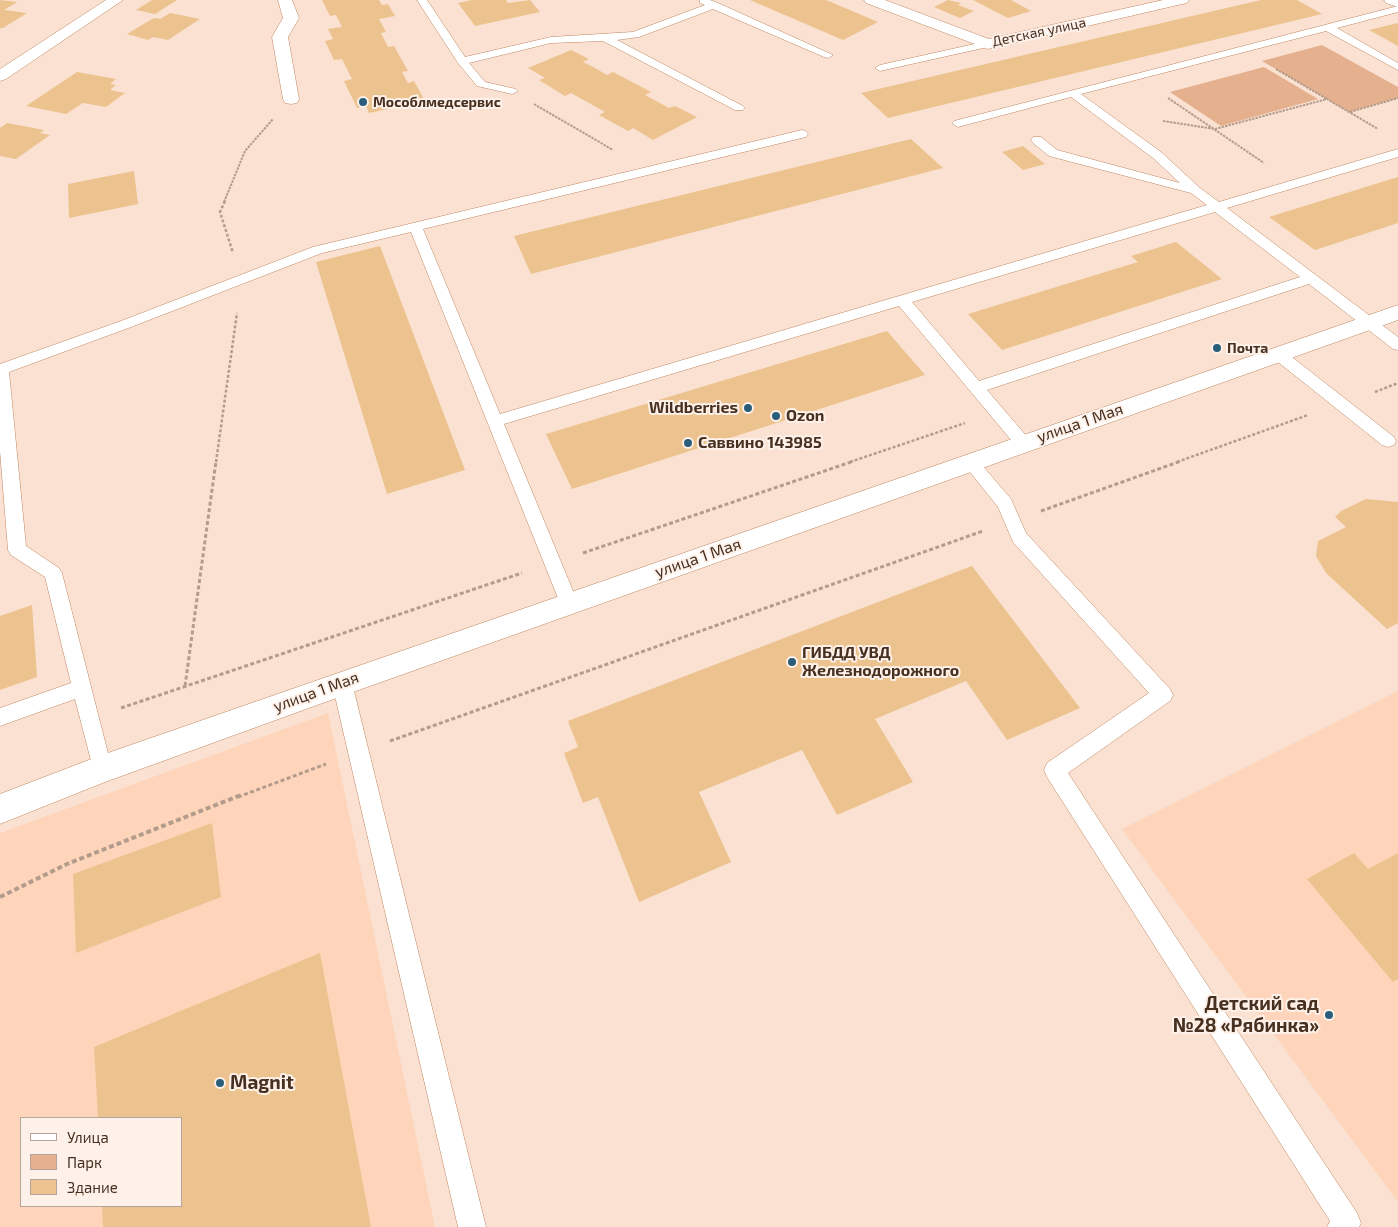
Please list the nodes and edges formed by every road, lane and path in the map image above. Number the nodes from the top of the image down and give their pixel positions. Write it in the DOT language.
graph roads {
  1 [pos="116,0"];
  2 [pos="285,0"];
  3 [pos="422,0"];
  4 [pos="703,0"];
  5 [pos="871,0"];
  6 [pos="1182,0"];
  7 [pos="1391,0"];
  8 [pos="1398,4"];
  9 [pos="714,5"];
  10 [pos="1398,9"];
  11 [pos="1327,27"];
  12 [pos="604,38"];
  13 [pos="988,44"];
  14 [pos="1242,49"];
  15 [pos="828,56"];
  16 [pos="462,61"];
  17 [pos="1398,67"];
  18 [pos="880,68"];
  19 [pos="0,76"];
  20 [pos="1136,76"];
  21 [pos="512,91"];
  22 [pos="1072,93"];
  23 [pos="291,98"];
  24 [pos="1398,98"];
  25 [pos="1327,99"];
  26 [pos="739,108"];
  27 [pos="1349,112"];
  28 [pos="1156,121"];
  29 [pos="958,122"];
  30 [pos="1215,130"];
  31 [pos="1382,131"];
  32 [pos="802,134"];
  33 [pos="1037,140"];
  34 [pos="1398,153"];
  35 [pos="638,174"];
  36 [pos="1295,183"];
  37 [pos="1196,191"];
  38 [pos="1216,207"];
  39 [pos="416,228"];
  40 [pos="1310,279"];
  41 [pos="242,280"];
  42 [pos="902,300"];
  43 [pos="1398,312"];
  44 [pos="1368,322"];
  45 [pos="1398,345"];
  46 [pos="1278,354"];
  47 [pos="1398,383"];
  48 [pos="976,388"];
  49 [pos="1340,404"];
  50 [pos="996,412"];
  51 [pos="494,420"];
  52 [pos="1388,441"];
  53 [pos="1023,443"];
  54 [pos="970,462"];
  55 [pos="1012,521"];
  56 [pos="552,563"];
  57 [pos="569,603"];
  58 [pos="342,683"];
  59 [pos="185,686"];
  60 [pos="81,688"];
  61 [pos="0,717"];
  62 [pos="89,719"];
  63 [pos="358,753"];
  64 [pos="102,769"];
  65 [pos="0,809"];
  66 [pos="0,897"];
  67 [pos="472,1227"];
  68 [pos="1341,1227"];
  1 -- 19 [label="street"];
  2 -- 23 [label="street"];
  3 -- 16 [label="lane"];
  4 -- 9 [label="lane"];
  5 -- 13 [label="street, Детская улица"];
  6 -- 13 [label="street, Детская улица"];
  7 -- 8 [label="street"];
  9 -- 12 [label="lane"];
  9 -- 15 [label="lane"];
  10 -- 11 [label="lane"];
  11 -- 14 [label="lane"];
  11 -- 17 [label="lane"];
  12 -- 16 [label="lane"];
  12 -- 26 [label="lane"];
  13 -- 18 [label="lane"];
  14 -- 20 [label="lane"];
  14 -- 25 [label="path"];
  16 -- 21 [label="lane"];
  20 -- 22 [label="lane"];
  20 -- 30 [label="path"];
  21 -- 35 [label="path"];
  22 -- 29 [label="lane"];
  22 -- 37 [label="lane"];
  23 -- 41 [label="path"];
  24 -- 27 [label="path"];
  25 -- 27 [label="path"];
  25 -- 30 [label="path"];
  27 -- 31 [label="path"];
  28 -- 30 [label="path"];
  30 -- 36 [label="path"];
  32 -- 35 [label="lane"];
  33 -- 37 [label="lane"];
  34 -- 36 [label="lane"];
  35 -- 39 [label="lane"];
  36 -- 38 [label="lane"];
  37 -- 38 [label="lane"];
  38 -- 40 [label="lane"];
  38 -- 42 [label="lane"];
  39 -- 41 [label="lane"];
  39 -- 51 [label="lane"];
  40 -- 44 [label="lane"];
  40 -- 48 [label="lane"];
  41 -- 59 [label="path"];
  41 -- 60 [label="lane"];
  42 -- 48 [label="lane"];
  42 -- 51 [label="lane"];
  43 -- 44 [label="street, улица 1 Мая"];
  44 -- 45 [label="lane"];
  44 -- 46 [label="street, улица 1 Мая"];
  46 -- 49 [label="lane"];
  46 -- 53 [label="street, улица 1 Мая"];
  47 -- 49 [label="path"];
  48 -- 50 [label="lane"];
  49 -- 52 [label="lane"];
  49 -- 55 [label="path"];
  50 -- 53 [label="lane"];
  50 -- 56 [label="path"];
  51 -- 56 [label="lane"];
  53 -- 54 [label="street, улица 1 Мая"];
  54 -- 55 [label="lane"];
  54 -- 57 [label="street, улица 1 Мая"];
  55 -- 63 [label="path"];
  55 -- 68 [label="lane"];
  56 -- 57 [label="lane"];
  56 -- 59 [label="path"];
  57 -- 58 [label="street, улица 1 Мая"];
  58 -- 63 [label="lane"];
  58 -- 64 [label="street, улица 1 Мая"];
  59 -- 62 [label="path"];
  60 -- 61 [label="lane"];
  60 -- 62 [label="lane"];
  62 -- 64 [label="lane"];
  63 -- 66 [label="path"];
  63 -- 67 [label="lane"];
  64 -- 65 [label="street, улица 1 Мая"];
}
